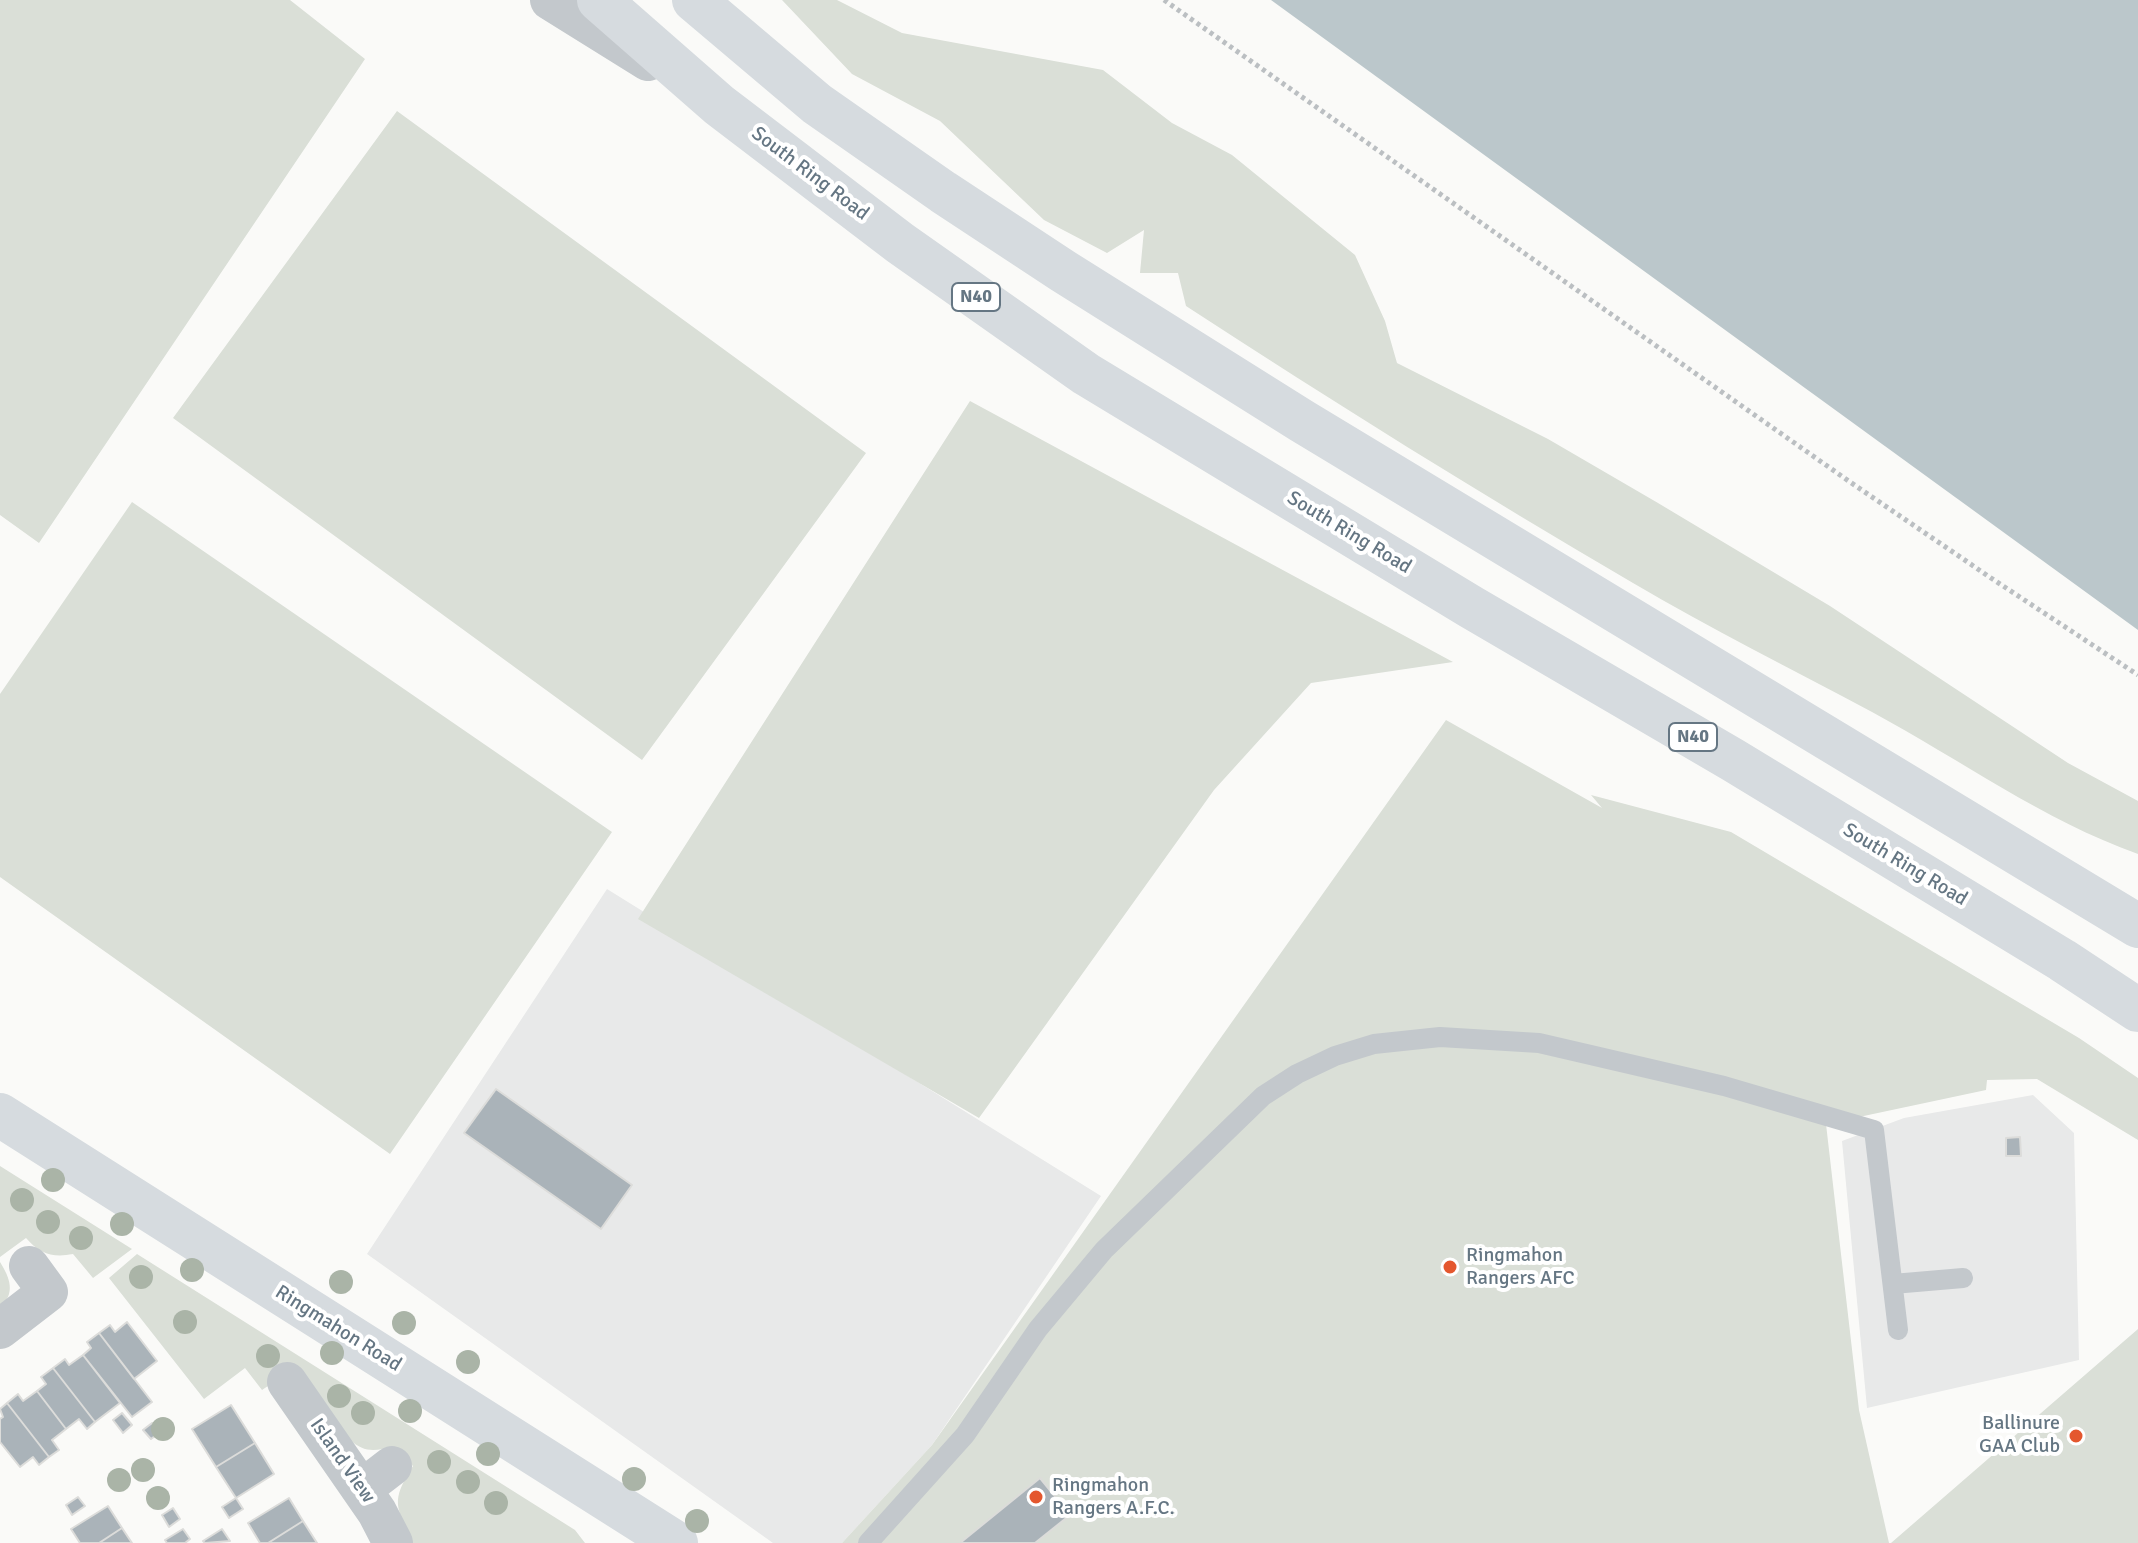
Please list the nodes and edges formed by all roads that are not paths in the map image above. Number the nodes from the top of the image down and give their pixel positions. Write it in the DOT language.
graph roads {
  1 [pos="550,0"];
  2 [pos="599,0"];
  3 [pos="694,0"];
  4 [pos="720,0"];
  5 [pos="817,104"];
  6 [pos="719,105"];
  7 [pos="2138,926"];
  8 [pos="2138,1010"];
  9 [pos="0,1115"];
  10 [pos="1963,1278"];
  11 [pos="39,1279"];
  12 [pos="1893,1284"];
  13 [pos="0,1329"];
  14 [pos="1898,1330"];
  15 [pos="287,1382"];
  16 [pos="658,1538"];
  17 [pos="393,1543"];
  18 [pos="868,1543"];
  1 -- 6 [label="street"];
  2 -- 6 [label="main road, South Ring Road / N40"];
  3 -- 5 [label="main road"];
  4 -- 5 [label="street"];
  5 -- 7 [label="main road"];
  6 -- 8 [label="main road, South Ring Road / N40"];
  9 -- 16 [label="main road, Ringmahon Road"];
  10 -- 12 [label="lane"];
  11 -- 13 [label="street"];
  12 -- 14 [label="lane"];
  12 -- 18 [label="lane"];
  15 -- 17 [label="street, Island View"];
}
